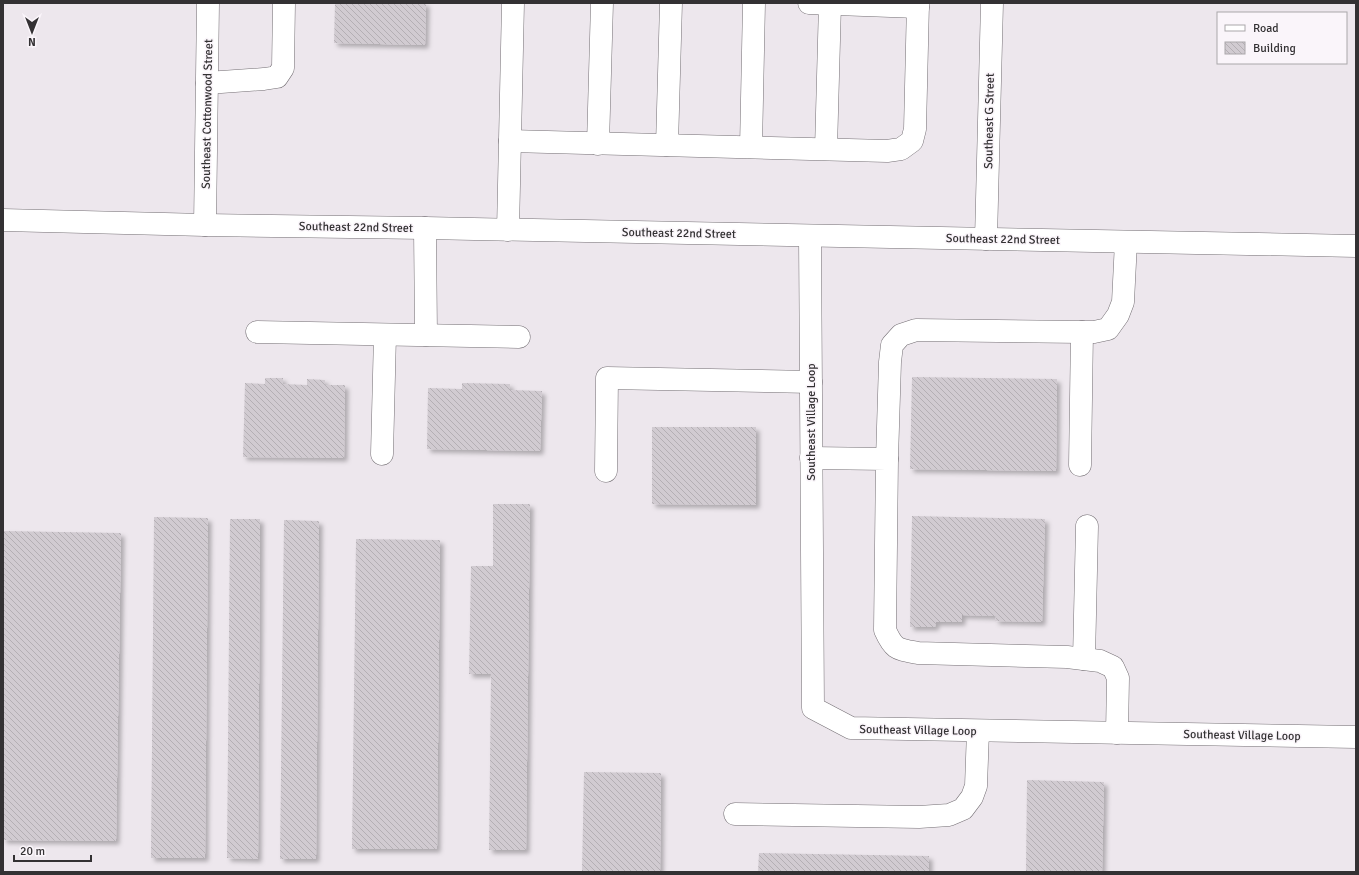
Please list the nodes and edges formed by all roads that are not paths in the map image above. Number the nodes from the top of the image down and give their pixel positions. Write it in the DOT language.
graph roads {
  1 [pos="208,3"];
  2 [pos="284,3"];
  3 [pos="513,3"];
  4 [pos="602,3"];
  5 [pos="671,3"];
  6 [pos="754,3"];
  7 [pos="820,3"];
  8 [pos="992,3"];
  9 [pos="918,5"];
  10 [pos="207,83"];
  11 [pos="510,141"];
  12 [pos="598,144"];
  13 [pos="667,145"];
  14 [pos="751,147"];
  15 [pos="826,149"];
  16 [pos="3,220"];
  17 [pos="205,226"];
  18 [pos="425,228"];
  19 [pos="508,230"];
  20 [pos="810,236"];
  21 [pos="986,239"];
  22 [pos="1126,242"];
  23 [pos="1356,246"];
  24 [pos="257,332"];
  25 [pos="1082,332"];
  26 [pos="385,334"];
  27 [pos="426,335"];
  28 [pos="519,337"];
  29 [pos="811,382"];
  30 [pos="382,454"];
  31 [pos="811,458"];
  32 [pos="886,459"];
  33 [pos="1080,465"];
  34 [pos="606,471"];
  35 [pos="1087,526"];
  36 [pos="1084,659"];
  37 [pos="978,731"];
  38 [pos="1117,733"];
  39 [pos="1356,737"];
  40 [pos="735,814"];
  1 -- 10 [label="street, Southeast Cottonwood Street"];
  2 -- 10 [label="street"];
  3 -- 11 [label="street"];
  4 -- 12 [label="street"];
  5 -- 13 [label="street"];
  6 -- 14 [label="street"];
  7 -- 9 [label="street"];
  7 -- 15 [label="street"];
  8 -- 21 [label="street, Southeast G Street"];
  9 -- 15 [label="street"];
  10 -- 17 [label="street, Southeast Cottonwood Street"];
  11 -- 12 [label="street"];
  11 -- 19 [label="street"];
  12 -- 13 [label="street"];
  13 -- 14 [label="street"];
  14 -- 15 [label="street"];
  16 -- 17 [label="street, Southeast 22nd Street"];
  17 -- 18 [label="street, Southeast 22nd Street"];
  18 -- 19 [label="street, Southeast 22nd Street"];
  18 -- 27 [label="street"];
  19 -- 20 [label="street, Southeast 22nd Street"];
  20 -- 21 [label="street, Southeast 22nd Street"];
  20 -- 29 [label="street, Southeast Village Loop"];
  21 -- 22 [label="street, Southeast 22nd Street"];
  22 -- 23 [label="street, Southeast 22nd Street"];
  22 -- 25 [label="street"];
  24 -- 26 [label="street"];
  25 -- 32 [label="street"];
  25 -- 33 [label="street"];
  26 -- 27 [label="street"];
  26 -- 30 [label="street"];
  27 -- 28 [label="street"];
  29 -- 31 [label="street, Southeast Village Loop"];
  29 -- 34 [label="street"];
  31 -- 32 [label="street"];
  31 -- 37 [label="street, Southeast Village Loop"];
  32 -- 36 [label="street"];
  35 -- 36 [label="street"];
  36 -- 38 [label="street"];
  37 -- 38 [label="street, Southeast Village Loop"];
  37 -- 40 [label="street"];
  38 -- 39 [label="street, Southeast Village Loop"];
}
